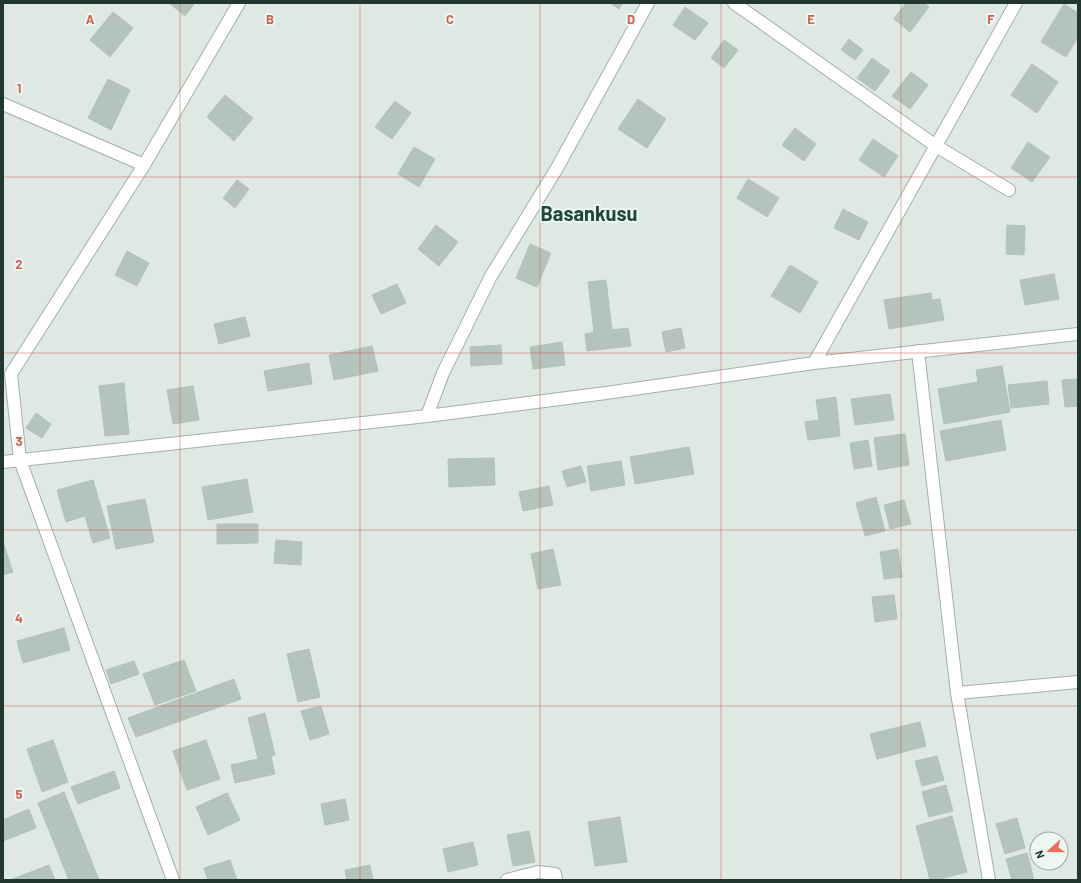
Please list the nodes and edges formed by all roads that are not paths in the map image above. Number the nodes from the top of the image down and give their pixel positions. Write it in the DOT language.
graph roads {
  1 [pos="239,3"];
  2 [pos="648,3"];
  3 [pos="734,3"];
  4 [pos="1016,3"];
  5 [pos="3,104"];
  6 [pos="936,146"];
  7 [pos="144,165"];
  8 [pos="1009,190"];
  9 [pos="1078,334"];
  10 [pos="918,351"];
  11 [pos="814,363"];
  12 [pos="427,416"];
  13 [pos="20,460"];
  14 [pos="3,462"];
  15 [pos="1078,682"];
  16 [pos="957,694"];
  17 [pos="173,880"];
  18 [pos="507,880"];
  19 [pos="556,880"];
  20 [pos="989,880"];
  1 -- 7 [label="street"];
  2 -- 12 [label="street"];
  3 -- 6 [label="street"];
  4 -- 6 [label="street"];
  5 -- 7 [label="street"];
  6 -- 8 [label="street"];
  6 -- 11 [label="street"];
  7 -- 13 [label="street"];
  9 -- 10 [label="street"];
  10 -- 11 [label="street"];
  10 -- 16 [label="street"];
  11 -- 12 [label="street"];
  12 -- 13 [label="street"];
  13 -- 14 [label="street"];
  13 -- 17 [label="street"];
  15 -- 16 [label="street"];
  16 -- 20 [label="street"];
  18 -- 19 [label="street"];
}
